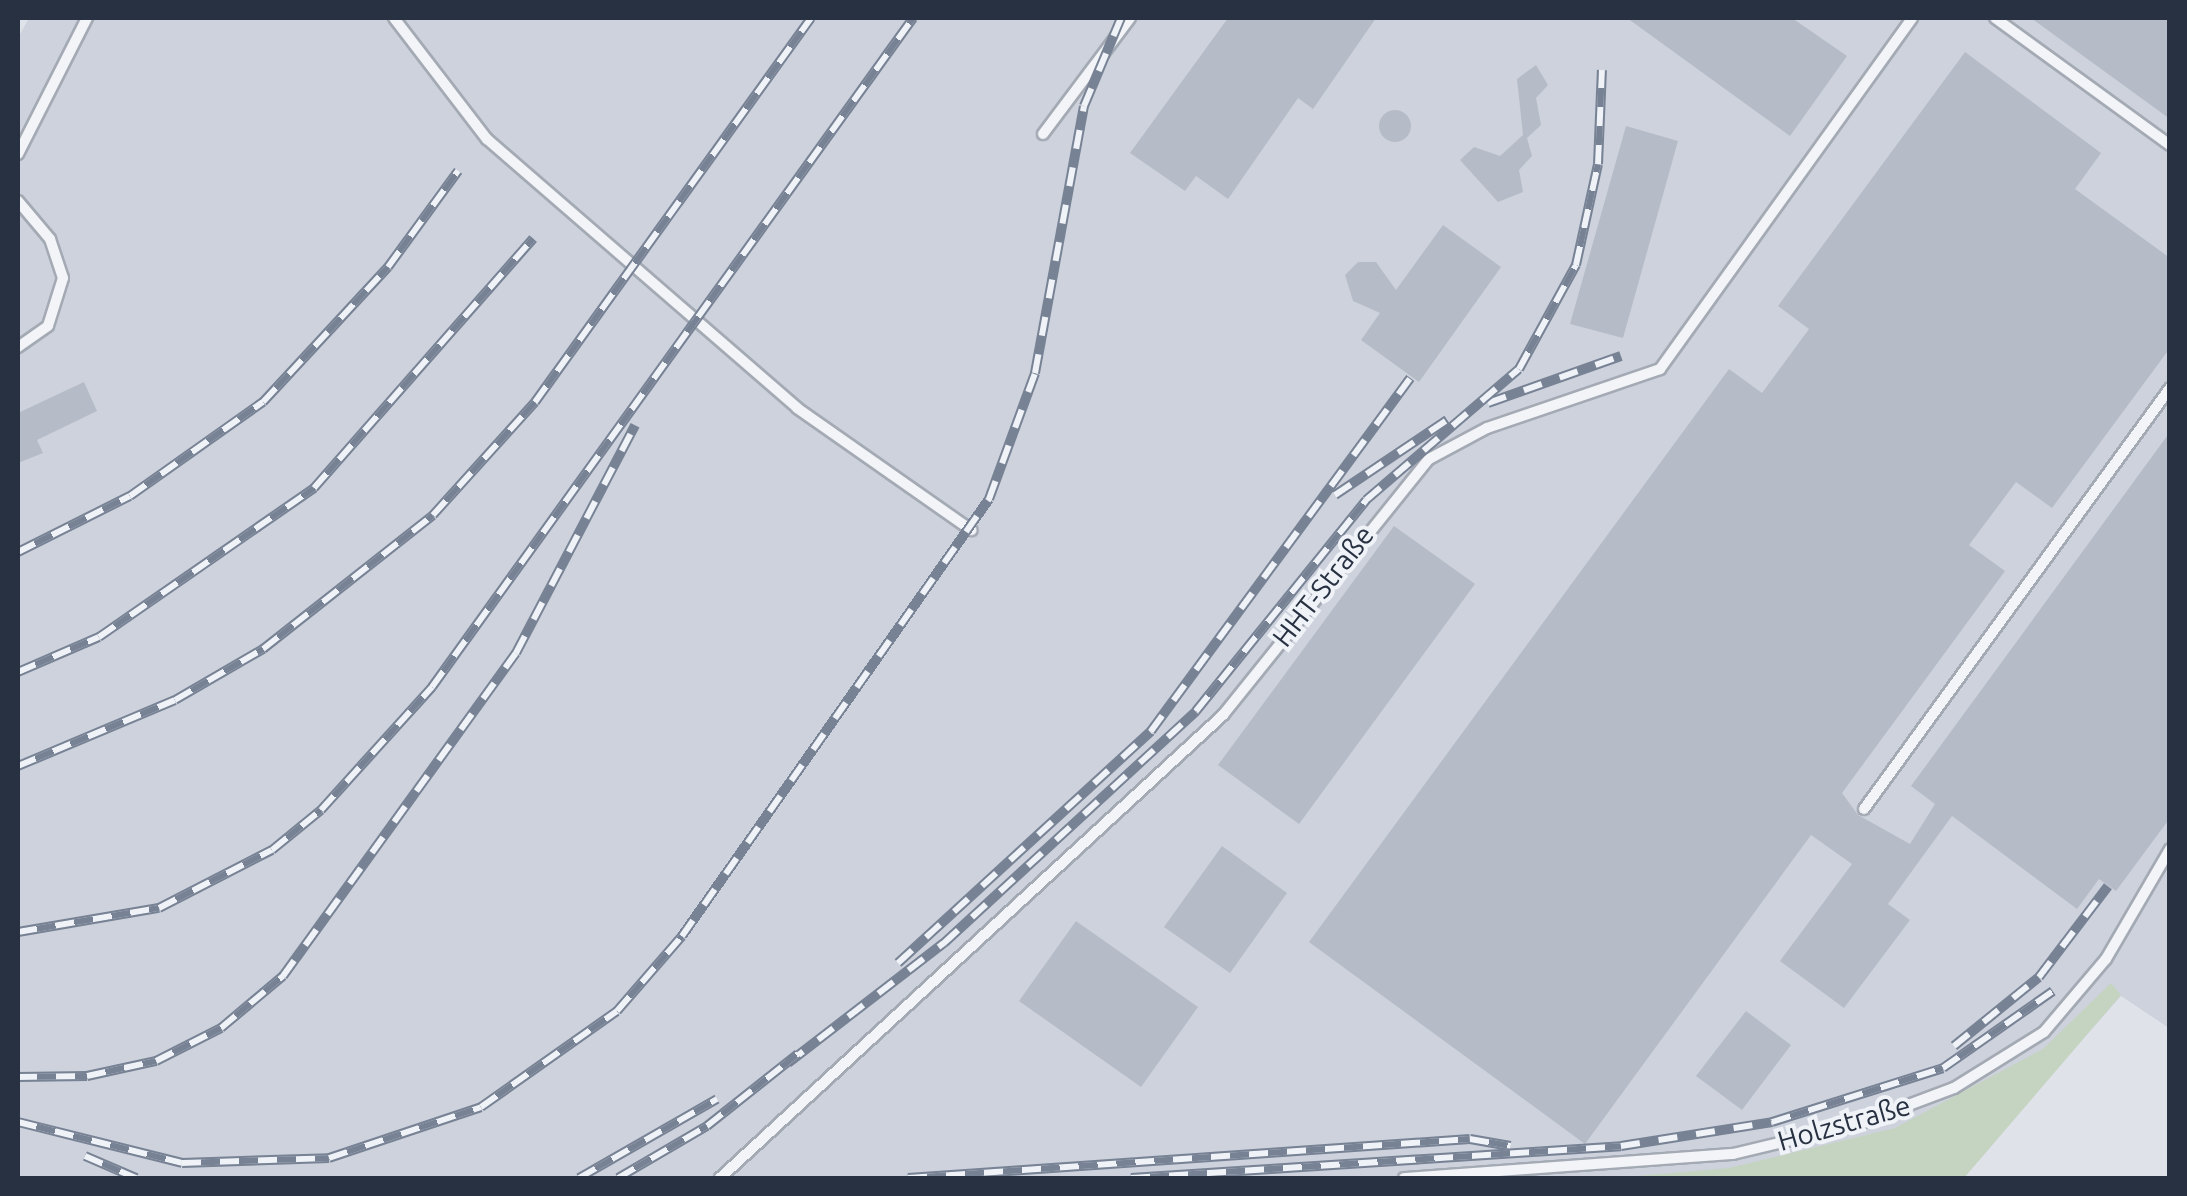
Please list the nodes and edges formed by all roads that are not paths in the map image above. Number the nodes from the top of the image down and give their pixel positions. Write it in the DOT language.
graph roads {
  1 [pos="87,18"];
  2 [pos="394,18"];
  3 [pos="1130,18"];
  4 [pos="1912,18"];
  5 [pos="1995,18"];
  6 [pos="1043,134"];
  7 [pos="2170,145"];
  8 [pos="18,154"];
  9 [pos="18,202"];
  10 [pos="18,347"];
  11 [pos="2170,388"];
  12 [pos="972,530"];
  13 [pos="1864,810"];
  14 [pos="2170,849"];
  15 [pos="720,1178"];
  16 [pos="1404,1178"];
  1 -- 8 [label="lane"];
  2 -- 12 [label="lane"];
  3 -- 6 [label="lane"];
  4 -- 15 [label="lane, HHT-Straße"];
  5 -- 7 [label="lane"];
  9 -- 10 [label="lane"];
  11 -- 13 [label="lane"];
  14 -- 16 [label="lane, Holzstraße"];
}
